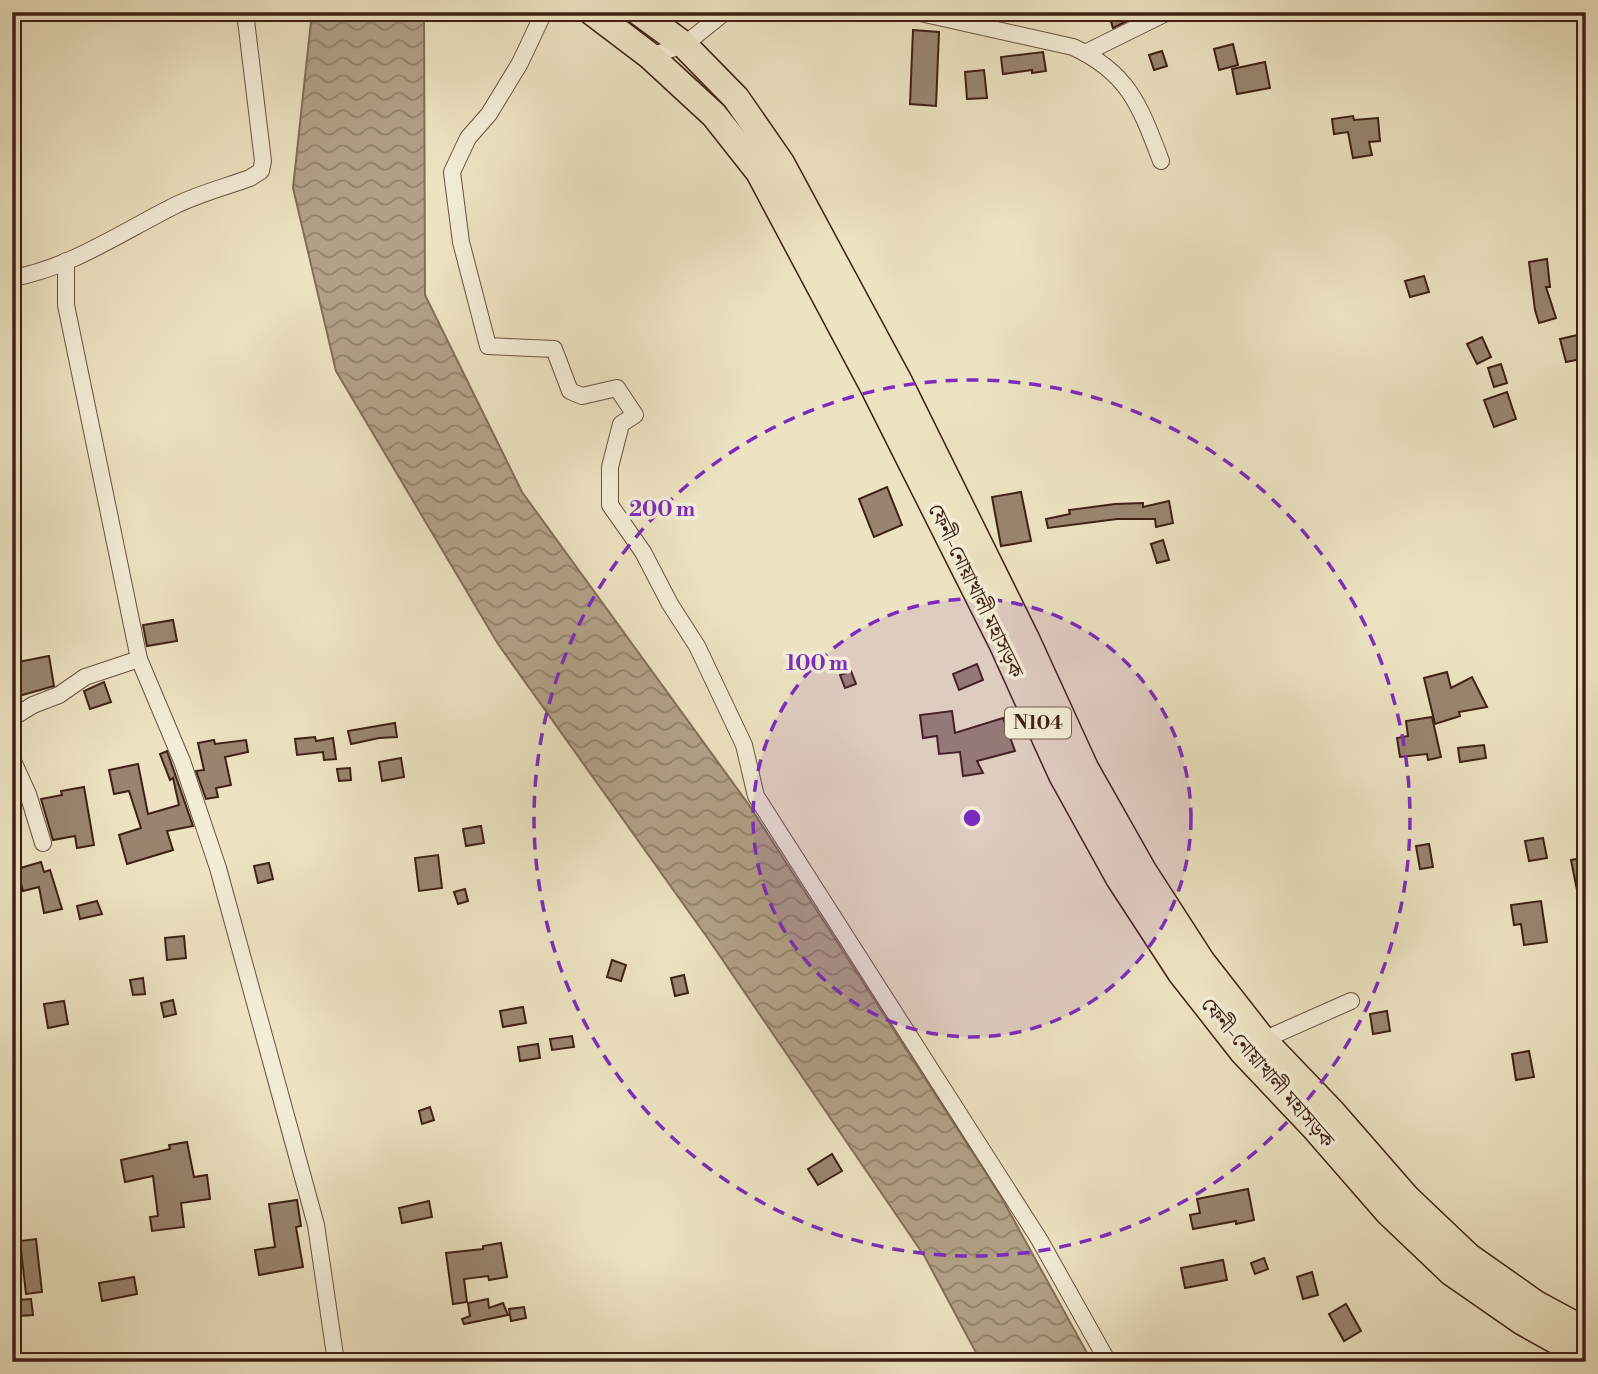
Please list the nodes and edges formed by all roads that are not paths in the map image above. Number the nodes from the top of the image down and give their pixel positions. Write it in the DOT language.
graph roads {
  1 [pos="245,12"];
  2 [pos="544,12"];
  3 [pos="592,12"];
  4 [pos="639,12"];
  5 [pos="725,12"];
  6 [pos="916,12"];
  7 [pos="1168,12"];
  8 [pos="684,45"];
  9 [pos="1085,52"];
  10 [pos="650,57"];
  11 [pos="1161,161"];
  12 [pos="66,261"];
  13 [pos="12,278"];
  14 [pos="139,659"];
  15 [pos="12,718"];
  16 [pos="12,759"];
  17 [pos="43,843"];
  18 [pos="1351,1001"];
  19 [pos="1263,1040"];
  20 [pos="1235,1042"];
  21 [pos="1586,1331"];
  22 [pos="1586,1357"];
  23 [pos="336,1362"];
  24 [pos="1108,1362"];
  1 -- 12 [label="street"];
  2 -- 24 [label="street"];
  3 -- 10 [label="highway, ফেনী-নোয়াখালী মহাসড়ক / N104"];
  4 -- 8 [label="highway, ফেনী-নোয়াখালী মহাসড়ক / N104"];
  5 -- 8 [label="street"];
  6 -- 9 [label="street"];
  7 -- 9 [label="street"];
  8 -- 10 [label="street"];
  8 -- 19 [label="highway, ফেনী-নোয়াখালী মহাসড়ক / N104"];
  9 -- 11 [label="street"];
  10 -- 20 [label="highway, ফেনী-নোয়াখালী মহাসড়ক / N104"];
  12 -- 13 [label="street"];
  12 -- 14 [label="street"];
  14 -- 15 [label="street"];
  14 -- 23 [label="street"];
  16 -- 17 [label="street"];
  18 -- 19 [label="street"];
  19 -- 20 [label="street"];
  19 -- 21 [label="highway, ফেনী-নোয়াখালী মহাসড়ক / N104"];
  20 -- 22 [label="highway, ফেনী-নোয়াখালী মহাসড়ক / N104"];
}
